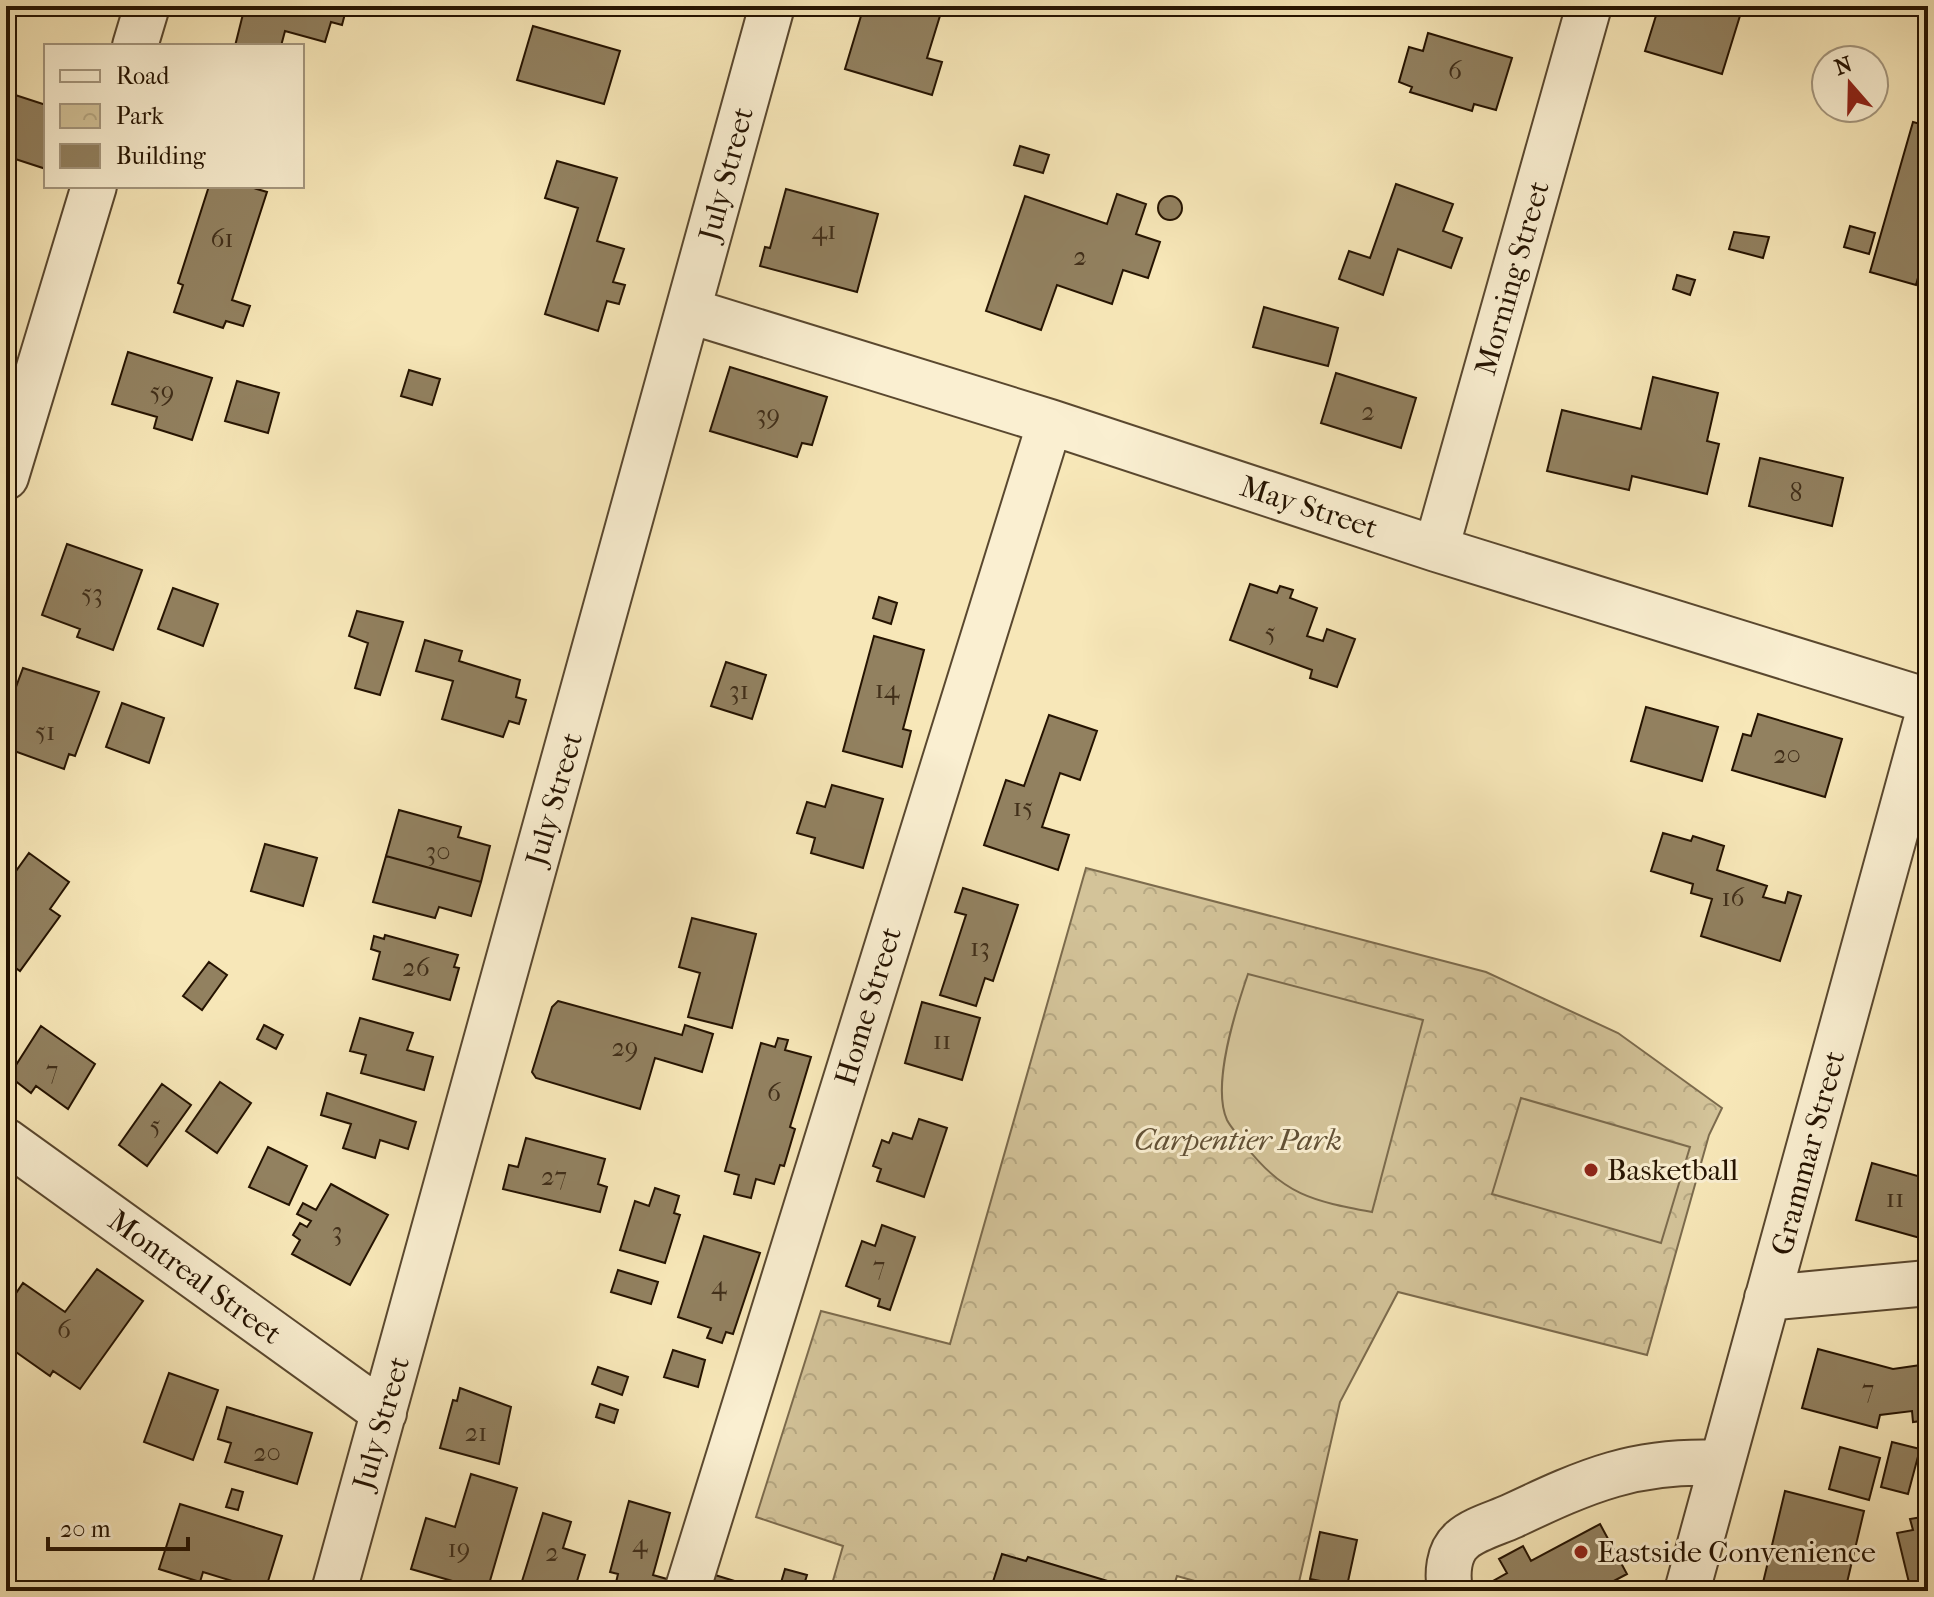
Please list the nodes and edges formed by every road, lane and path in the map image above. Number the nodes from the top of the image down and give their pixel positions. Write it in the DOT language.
graph roads {
  1 [pos="147,6"];
  2 [pos="772,6"];
  3 [pos="1589,6"];
  4 [pos="136,44"];
  5 [pos="93,188"];
  6 [pos="690,311"];
  7 [pos="1050,422"];
  8 [pos="6,477"];
  9 [pos="1436,549"];
  10 [pos="1928,701"];
  11 [pos="1928,714"];
  12 [pos="6,1141"];
  13 [pos="1928,1283"];
  14 [pos="1767,1298"];
  15 [pos="384,1413"];
  16 [pos="1722,1463"];
  17 [pos="334,1591"];
  18 [pos="687,1591"];
  19 [pos="1450,1591"];
  20 [pos="1687,1591"];
  1 -- 4 [label="street"];
  2 -- 6 [label="street, July Street"];
  3 -- 9 [label="street, Morning Street"];
  5 -- 8 [label="street"];
  6 -- 7 [label="street, May Street"];
  6 -- 15 [label="street, July Street"];
  7 -- 9 [label="street, May Street"];
  7 -- 18 [label="street, Home Street"];
  9 -- 10 [label="street, May Street"];
  11 -- 14 [label="street, Grammar Street"];
  12 -- 15 [label="street, Montreal Street"];
  13 -- 14 [label="street"];
  14 -- 16 [label="street, Grammar Street"];
  15 -- 17 [label="street, July Street"];
  16 -- 19 [label="street"];
  16 -- 20 [label="street, Grammar Street"];
}
